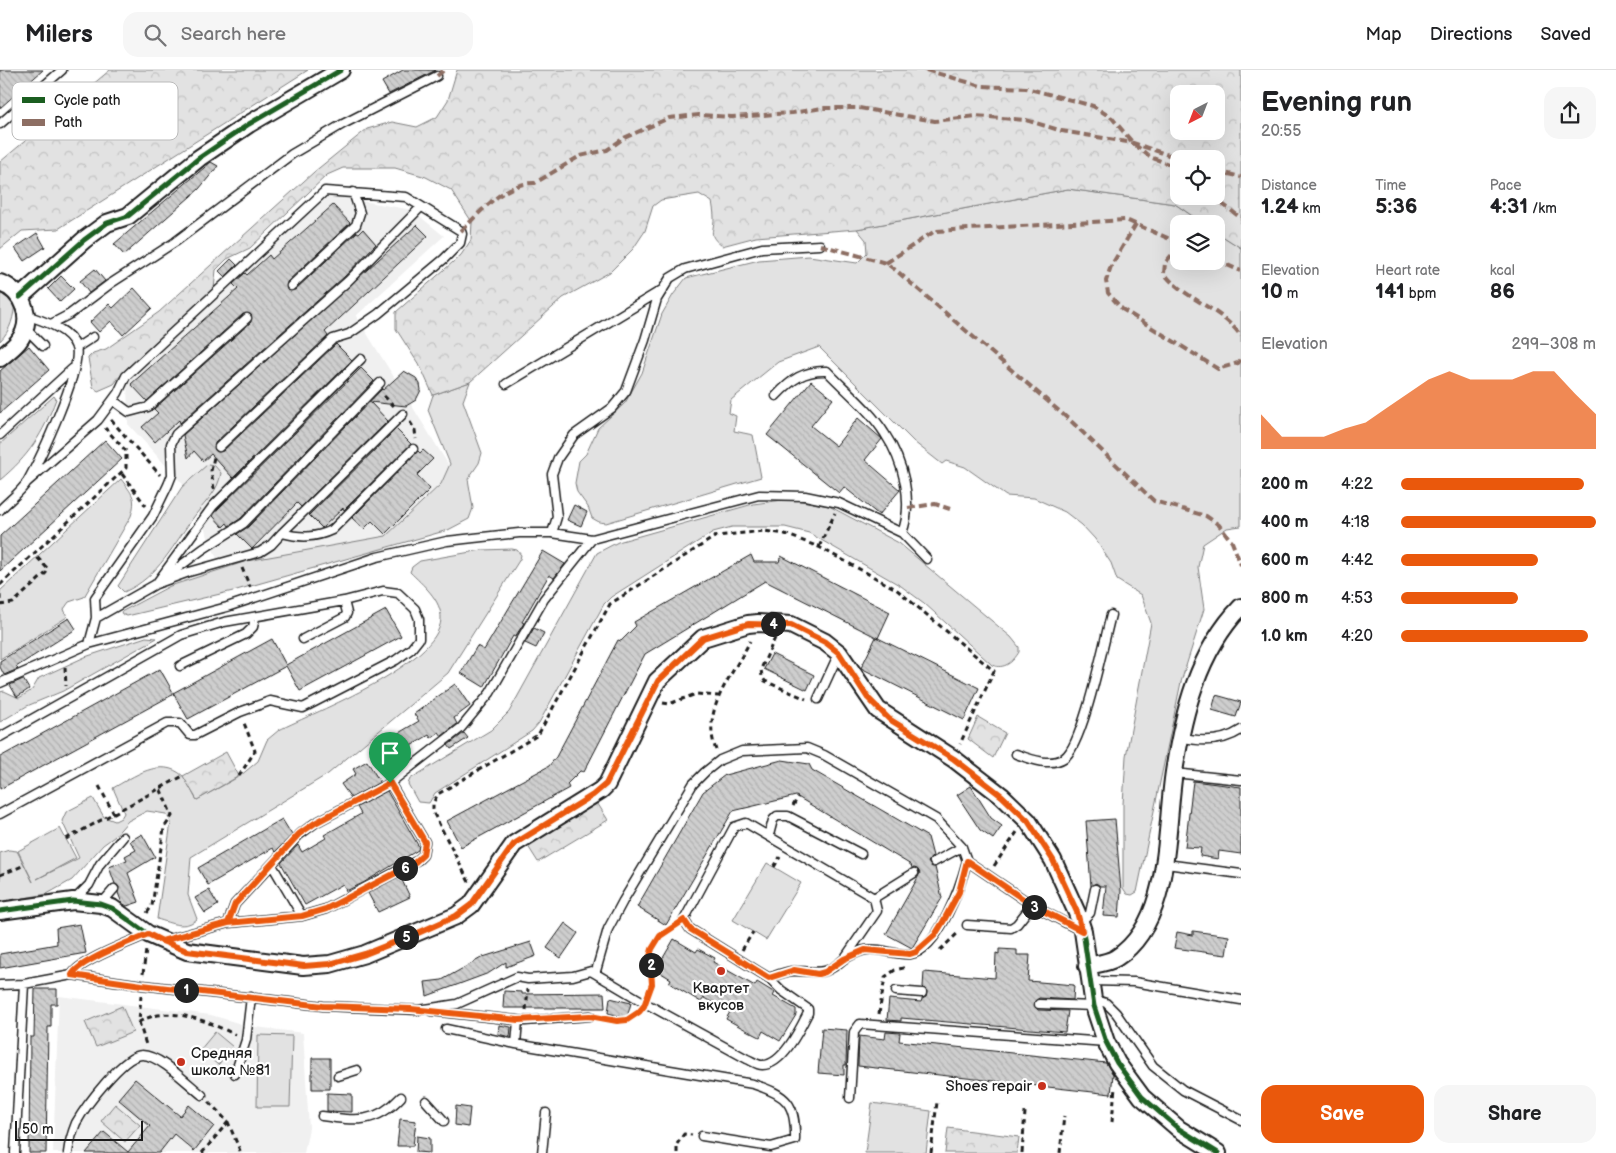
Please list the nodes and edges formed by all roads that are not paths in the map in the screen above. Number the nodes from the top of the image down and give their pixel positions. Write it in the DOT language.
graph roads {
  1 [pos="62,70"];
  2 [pos="341,70"];
  3 [pos="437,76"];
  4 [pos="48,82"];
  5 [pos="12,114"];
  6 [pos="0,124"];
  7 [pos="353,192"];
  8 [pos="421,207"];
  9 [pos="820,245"];
  10 [pos="0,284"];
  11 [pos="291,286"];
  12 [pos="664,289"];
  13 [pos="20,297"];
  14 [pos="247,318"];
  15 [pos="26,321"];
  16 [pos="51,324"];
  17 [pos="93,337"];
  18 [pos="43,346"];
  19 [pos="76,348"];
  20 [pos="0,358"];
  21 [pos="362,359"];
  22 [pos="74,368"];
  23 [pos="380,384"];
  24 [pos="506,384"];
  25 [pos="776,396"];
  26 [pos="114,401"];
  27 [pos="403,414"];
  28 [pos="0,436"];
  29 [pos="219,448"];
  30 [pos="413,449"];
  31 [pos="26,483"];
  32 [pos="0,510"];
  33 [pos="282,533"];
  34 [pos="552,533"];
  35 [pos="902,533"];
  36 [pos="592,539"];
  37 [pos="927,558"];
  38 [pos="156,584"];
  39 [pos="344,601"];
  40 [pos="227,606"];
  41 [pos="1241,607"];
  42 [pos="1111,616"];
  43 [pos="96,618"];
  44 [pos="255,618"];
  45 [pos="224,622"];
  46 [pos="303,639"];
  47 [pos="89,644"];
  48 [pos="839,653"];
  49 [pos="180,666"];
  50 [pos="0,684"];
  51 [pos="818,699"];
  52 [pos="1241,730"];
  53 [pos="1237,736"];
  54 [pos="0,737"];
  55 [pos="1180,737"];
  56 [pos="1016,754"];
  57 [pos="1174,773"];
  58 [pos="1241,780"];
  59 [pos="390,783"];
  60 [pos="0,814"];
  61 [pos="768,835"];
  62 [pos="123,837"];
  63 [pos="962,848"];
  64 [pos="862,854"];
  65 [pos="967,861"];
  66 [pos="934,862"];
  67 [pos="1166,864"];
  68 [pos="272,865"];
  69 [pos="914,873"];
  70 [pos="1241,874"];
  71 [pos="1095,889"];
  72 [pos="114,890"];
  73 [pos="874,898"];
  74 [pos="73,901"];
  75 [pos="101,904"];
  76 [pos="1032,905"];
  77 [pos="0,911"];
  78 [pos="302,916"];
  79 [pos="228,923"];
  80 [pos="967,925"];
  81 [pos="1081,927"];
  82 [pos="149,933"];
  83 [pos="844,959"];
  84 [pos="596,972"];
  85 [pos="1089,974"];
  86 [pos="72,975"];
  87 [pos="769,978"];
  88 [pos="24,984"];
  89 [pos="0,985"];
  90 [pos="896,990"];
  91 [pos="922,993"];
  92 [pos="250,997"];
  93 [pos="1241,1000"];
  94 [pos="1094,1003"];
  95 [pos="1039,1004"];
  96 [pos="419,1010"];
  97 [pos="590,1016"];
  98 [pos="522,1021"];
  99 [pos="446,1029"];
  100 [pos="1106,1042"];
  101 [pos="516,1044"];
  102 [pos="357,1070"];
  103 [pos="235,1074"];
  104 [pos="338,1076"];
  105 [pos="202,1096"];
  106 [pos="401,1097"];
  107 [pos="850,1098"];
  108 [pos="426,1101"];
  109 [pos="546,1112"];
  110 [pos="322,1116"];
  111 [pos="1241,1120"];
  112 [pos="444,1121"];
  113 [pos="702,1136"];
  114 [pos="15,1153"];
  115 [pos="68,1153"];
  116 [pos="542,1153"];
  117 [pos="1218,1153"];
  1 -- 4 [label="lane"];
  2 -- 13 [label="street"];
  3 -- 16 [label="lane"];
  5 -- 6 [label="lane"];
  7 -- 8 [label="lane"];
  7 -- 11 [label="lane"];
  7 -- 26 [label="lane"];
  8 -- 29 [label="lane"];
  8 -- 43 [label="lane"];
  9 -- 12 [label="lane"];
  10 -- 13 [label="street"];
  12 -- 24 [label="lane"];
  12 -- 34 [label="lane"];
  13 -- 15 [label="street"];
  14 -- 26 [label="lane"];
  15 -- 16 [label="lane"];
  15 -- 18 [label="lane"];
  15 -- 20 [label="street"];
  16 -- 19 [label="lane"];
  17 -- 19 [label="lane"];
  19 -- 22 [label="lane"];
  21 -- 38 [label="lane"];
  22 -- 28 [label="lane"];
  22 -- 31 [label="lane"];
  23 -- 38 [label="lane"];
  25 -- 35 [label="lane"];
  26 -- 31 [label="lane"];
  27 -- 33 [label="lane"];
  30 -- 33 [label="lane"];
  31 -- 32 [label="lane"];
  33 -- 38 [label="lane"];
  34 -- 36 [label="lane"];
  34 -- 40 [label="lane"];
  35 -- 36 [label="lane"];
  35 -- 37 [label="lane"];
  36 -- 59 [label="lane"];
  38 -- 43 [label="lane"];
  39 -- 44 [label="lane"];
  39 -- 46 [label="lane"];
  39 -- 60 [label="lane"];
  40 -- 45 [label="lane"];
  40 -- 47 [label="lane"];
  41 -- 55 [label="street"];
  42 -- 56 [label="lane"];
  43 -- 47 [label="lane"];
  44 -- 45 [label="lane"];
  44 -- 49 [label="lane"];
  45 -- 54 [label="lane"];
  47 -- 50 [label="lane"];
  48 -- 51 [label="lane"];
  48 -- 81 [label="street"];
  48 -- 82 [label="street"];
  52 -- 53 [label="lane"];
  53 -- 55 [label="lane"];
  55 -- 57 [label="street"];
  57 -- 58 [label="lane"];
  57 -- 67 [label="street"];
  59 -- 68 [label="lane"];
  59 -- 78 [label="lane"];
  61 -- 64 [label="lane"];
  61 -- 73 [label="lane"];
  61 -- 87 [label="lane"];
  62 -- 74 [label="lane"];
  63 -- 65 [label="lane"];
  63 -- 66 [label="lane"];
  63 -- 84 [label="lane"];
  65 -- 76 [label="lane"];
  65 -- 83 [label="lane"];
  67 -- 70 [label="lane"];
  67 -- 85 [label="street"];
  68 -- 78 [label="lane"];
  68 -- 79 [label="lane"];
  69 -- 73 [label="lane"];
  71 -- 81 [label="lane"];
  72 -- 75 [label="lane"];
  73 -- 83 [label="lane"];
  74 -- 75 [label="street"];
  74 -- 77 [label="street"];
  75 -- 82 [label="street"];
  76 -- 80 [label="lane"];
  76 -- 81 [label="lane"];
  78 -- 79 [label="lane"];
  79 -- 82 [label="lane"];
  81 -- 85 [label="street"];
  82 -- 86 [label="lane"];
  83 -- 87 [label="lane"];
  84 -- 87 [label="lane"];
  84 -- 96 [label="lane"];
  85 -- 93 [label="lane"];
  85 -- 94 [label="street"];
  86 -- 88 [label="lane"];
  86 -- 92 [label="lane"];
  88 -- 89 [label="lane"];
  88 -- 114 [label="lane"];
  90 -- 91 [label="lane"];
  92 -- 96 [label="lane"];
  92 -- 103 [label="lane"];
  94 -- 95 [label="lane"];
  94 -- 100 [label="street"];
  94 -- 111 [label="lane"];
  96 -- 98 [label="lane"];
  97 -- 98 [label="lane"];
  98 -- 101 [label="lane"];
  99 -- 101 [label="lane"];
  100 -- 107 [label="lane"];
  100 -- 117 [label="street"];
  101 -- 113 [label="lane"];
  102 -- 104 [label="lane"];
  105 -- 115 [label="lane"];
  106 -- 110 [label="lane"];
  108 -- 112 [label="lane"];
  109 -- 116 [label="lane"];
}
